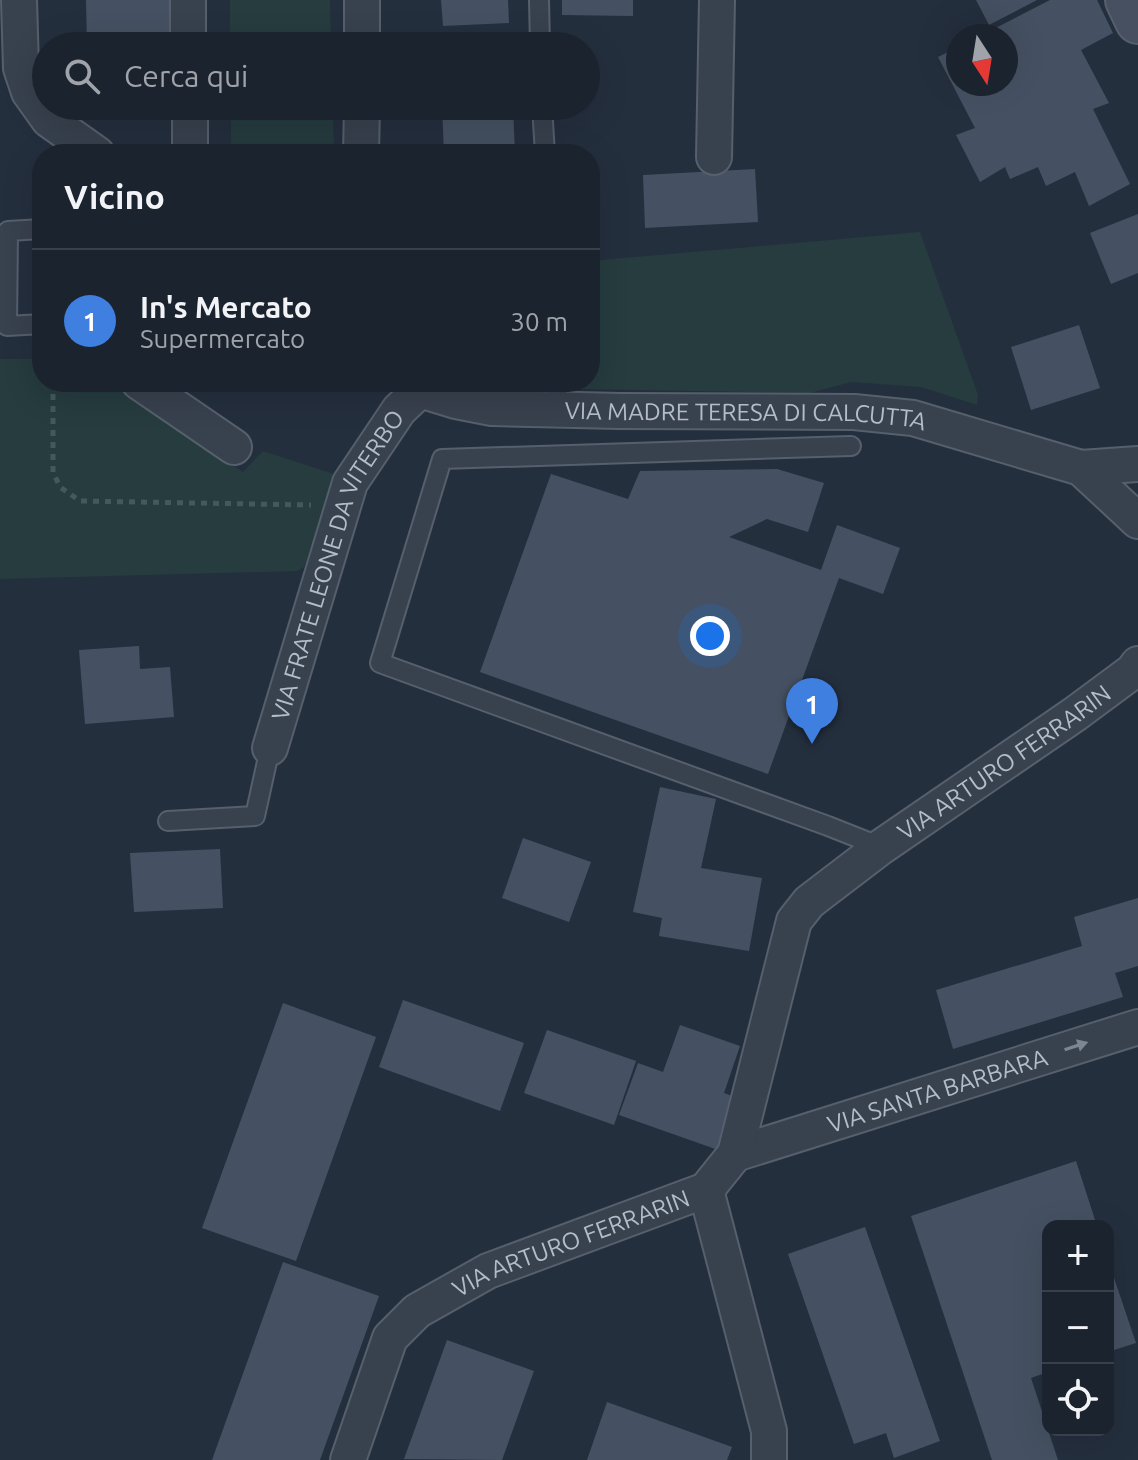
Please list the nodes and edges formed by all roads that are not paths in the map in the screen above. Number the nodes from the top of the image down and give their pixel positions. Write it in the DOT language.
graph roads {
  1 [pos="19,0"];
  2 [pos="188,0"];
  3 [pos="362,0"];
  4 [pos="539,0"];
  5 [pos="717,0"];
  6 [pos="1128,0"];
  7 [pos="1138,21"];
  8 [pos="188,32"];
  9 [pos="362,32"];
  10 [pos="540,32"];
  11 [pos="32,96"];
  12 [pos="49,120"];
  13 [pos="190,120"];
  14 [pos="362,120"];
  15 [pos="543,120"];
  16 [pos="83,144"];
  17 [pos="189,144"];
  18 [pos="361,144"];
  19 [pos="544,144"];
  20 [pos="714,157"];
  21 [pos="32,230"];
  22 [pos="32,325"];
  23 [pos="154,392"];
  24 [pos="410,392"];
  25 [pos="431,392"];
  26 [pos="557,396"];
  27 [pos="851,446"];
  28 [pos="234,447"];
  29 [pos="1138,464"];
  30 [pos="1081,468"];
  31 [pos="1138,521"];
  32 [pos="1138,664"];
  33 [pos="270,748"];
  34 [pos="168,821"];
  35 [pos="881,847"];
  36 [pos="1138,1027"];
  37 [pos="735,1154"];
  38 [pos="706,1190"];
  39 [pos="348,1460"];
  40 [pos="769,1460"];
  1 -- 11 [label="street"];
  2 -- 8 [label="street"];
  3 -- 9 [label="street"];
  4 -- 10 [label="lane"];
  5 -- 20 [label="street"];
  6 -- 7 [label="main road"];
  12 -- 16 [label="street"];
  13 -- 17 [label="street"];
  14 -- 18 [label="street"];
  15 -- 19 [label="lane"];
  21 -- 22 [label="lane"];
  23 -- 28 [label="street"];
  24 -- 33 [label="street, VIA FRATE LEONE DA VITERBO"];
  25 -- 26 [label="street, VIA MADRE TERESA DI CALCUTTA"];
  26 -- 30 [label="street, VIA MADRE TERESA DI CALCUTTA"];
  27 -- 35 [label="lane"];
  29 -- 30 [label="street"];
  30 -- 31 [label="street"];
  32 -- 35 [label="street, VIA ARTURO FERRARIN"];
  33 -- 34 [label="lane"];
  35 -- 37 [label="street, VIA ARTURO FERRARIN"];
  37 -- 36 [label="street, VIA SANTA BARBARA, one-way"];
  37 -- 38 [label="street, VIA ARTURO FERRARIN"];
  38 -- 39 [label="street, VIA ARTURO FERRARIN"];
  38 -- 40 [label="street"];
}
